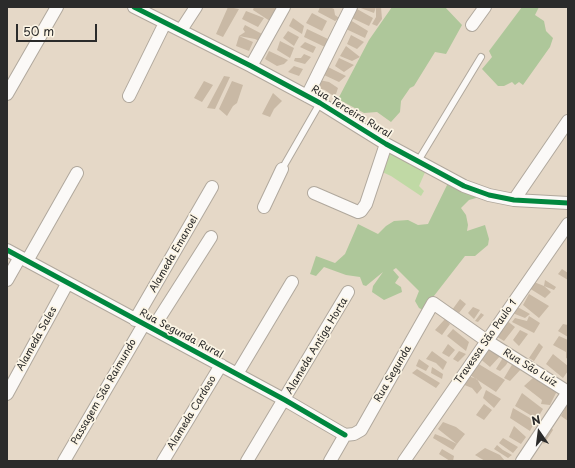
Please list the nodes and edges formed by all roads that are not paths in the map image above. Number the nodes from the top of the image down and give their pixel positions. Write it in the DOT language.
graph roads {
  1 [pos="57,7"];
  2 [pos="136,7"];
  3 [pos="196,7"];
  4 [pos="284,7"];
  5 [pos="351,7"];
  6 [pos="485,7"];
  7 [pos="165,23"];
  8 [pos="472,25"];
  9 [pos="181,30"];
  10 [pos="480,57"];
  11 [pos="251,66"];
  12 [pos="7,94"];
  13 [pos="129,96"];
  14 [pos="307,96"];
  15 [pos="320,103"];
  16 [pos="568,121"];
  17 [pos="386,144"];
  18 [pos="418,161"];
  19 [pos="282,169"];
  20 [pos="77,173"];
  21 [pos="212,187"];
  22 [pos="314,193"];
  23 [pos="514,200"];
  24 [pos="568,203"];
  25 [pos="264,207"];
  26 [pos="568,224"];
  27 [pos="211,237"];
  28 [pos="7,250"];
  29 [pos="23,259"];
  30 [pos="7,280"];
  31 [pos="292,282"];
  32 [pos="67,284"];
  33 [pos="348,292"];
  34 [pos="433,303"];
  35 [pos="144,324"];
  36 [pos="487,342"];
  37 [pos="221,365"];
  38 [pos="237,374"];
  39 [pos="568,392"];
  40 [pos="7,394"];
  41 [pos="285,400"];
  42 [pos="345,435"];
  43 [pos="64,461"];
  44 [pos="163,461"];
  45 [pos="247,461"];
  46 [pos="330,461"];
  47 [pos="404,461"];
  48 [pos="522,461"];
  1 -- 12 [label="street"];
  2 -- 7 [label="street, Rua Terceira Rural"];
  3 -- 9 [label="street"];
  4 -- 11 [label="street"];
  5 -- 14 [label="street"];
  6 -- 8 [label="street"];
  7 -- 9 [label="street, Rua Terceira Rural"];
  7 -- 13 [label="street"];
  9 -- 11 [label="street, Rua Terceira Rural"];
  10 -- 18 [label="lane"];
  11 -- 14 [label="street, Rua Terceira Rural"];
  14 -- 15 [label="street, Rua Terceira Rural"];
  15 -- 17 [label="street, Rua Terceira Rural"];
  15 -- 19 [label="lane"];
  16 -- 23 [label="street"];
  17 -- 18 [label="street, Rua Terceira Rural"];
  17 -- 22 [label="street"];
  18 -- 23 [label="street, Rua Terceira Rural"];
  19 -- 25 [label="street"];
  20 -- 29 [label="street"];
  21 -- 35 [label="street, Alameda Emanoel"];
  23 -- 24 [label="street, Rua Terceira Rural"];
  26 -- 36 [label="street, Travessa São Paulo 1"];
  27 -- 35 [label="street"];
  28 -- 29 [label="street, Rua Segunda Rural"];
  29 -- 30 [label="street"];
  29 -- 32 [label="street, Rua Segunda Rural"];
  31 -- 38 [label="street"];
  32 -- 35 [label="street, Rua Segunda Rural"];
  32 -- 40 [label="street, Alameda Sales"];
  33 -- 41 [label="street, Alameda Antiga Horta"];
  34 -- 36 [label="street, Rua São Luíz"];
  34 -- 42 [label="street, Rua Segunda"];
  35 -- 37 [label="street, Rua Segunda Rural"];
  35 -- 43 [label="street, Passagem São Raimundo"];
  36 -- 39 [label="street, Rua São Luíz"];
  36 -- 47 [label="street, Travessa São Paulo 1"];
  37 -- 38 [label="street, Rua Segunda Rural"];
  37 -- 44 [label="street, Alameda Cardoso"];
  38 -- 41 [label="street, Rua Segunda Rural"];
  39 -- 48 [label="street"];
  41 -- 42 [label="street, Rua Segunda Rural"];
  41 -- 45 [label="street, Alameda Antiga Horta"];
  42 -- 46 [label="street"];
}
